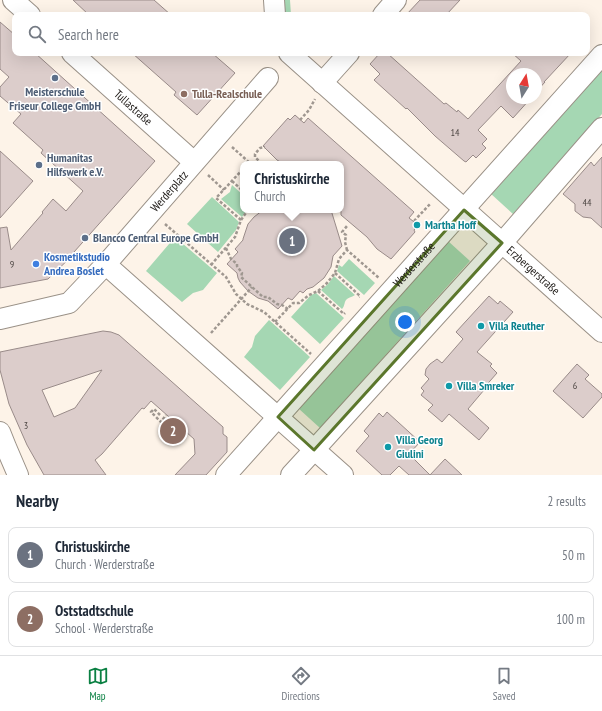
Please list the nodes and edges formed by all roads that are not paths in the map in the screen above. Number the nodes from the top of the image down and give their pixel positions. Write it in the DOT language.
graph roads {
  1 [pos="13,0"];
  2 [pos="274,0"];
  3 [pos="396,0"];
  4 [pos="27,12"];
  5 [pos="275,12"];
  6 [pos="386,12"];
  7 [pos="602,55"];
  8 [pos="75,56"];
  9 [pos="292,56"];
  10 [pos="345,56"];
  11 [pos="268,78"];
  12 [pos="322,83"];
  13 [pos="602,128"];
  14 [pos="194,162"];
  15 [pos="464,210"];
  16 [pos="502,243"];
  17 [pos="112,270"];
  18 [pos="0,319"];
  19 [pos="602,332"];
  20 [pos="278,417"];
  21 [pos="0,432"];
  22 [pos="314,450"];
  23 [pos="18,475"];
  24 [pos="226,475"];
  25 [pos="291,475"];
  26 [pos="343,475"];
  1 -- 4 [label="street"];
  2 -- 5 [label="street"];
  3 -- 6 [label="street"];
  7 -- 15 [label="street, Werderstraße"];
  8 -- 14 [label="street, Tullastraße"];
  9 -- 12 [label="street"];
  10 -- 12 [label="street"];
  11 -- 14 [label="street, Werderplatz"];
  12 -- 15 [label="street"];
  13 -- 16 [label="street"];
  14 -- 18 [label="street, Werderplatz"];
  15 -- 16 [label="street, Erzbergerstraße"];
  15 -- 20 [label="street, Werderstraße"];
  16 -- 19 [label="street, Erzbergerstraße"];
  16 -- 22 [label="street"];
  17 -- 20 [label="street"];
  20 -- 22 [label="street"];
  20 -- 24 [label="street, Werderstraße"];
  21 -- 23 [label="street"];
  22 -- 25 [label="street"];
  22 -- 26 [label="street"];
}
